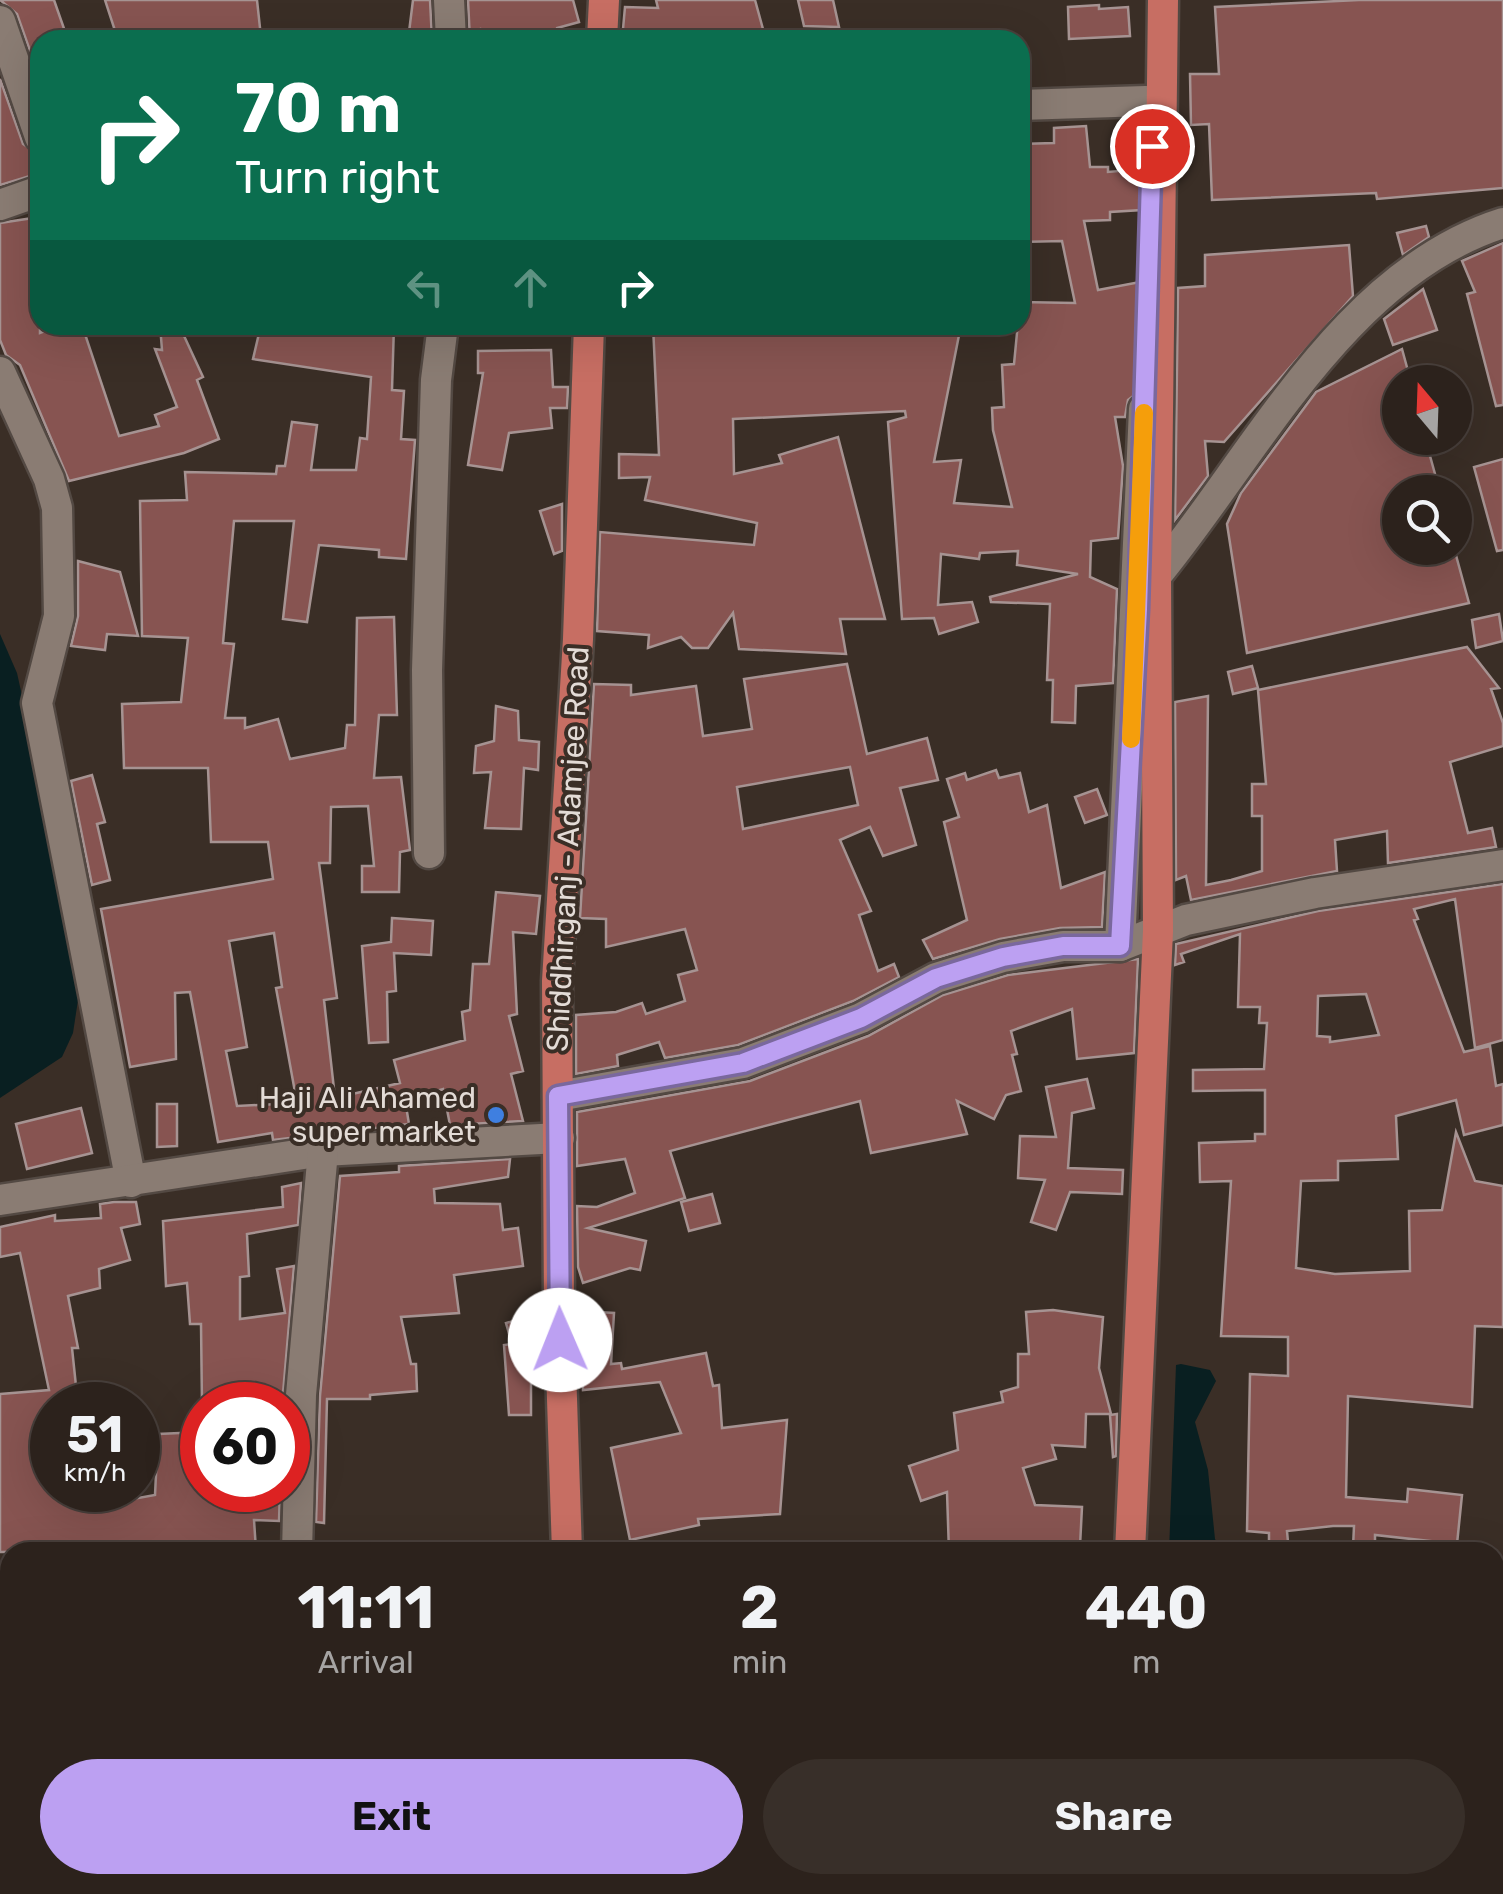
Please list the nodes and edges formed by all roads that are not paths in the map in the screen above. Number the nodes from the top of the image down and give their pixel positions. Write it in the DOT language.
graph roads {
  1 [pos="448,0"];
  2 [pos="604,0"];
  3 [pos="1163,0"];
  4 [pos="0,21"];
  5 [pos="450,30"];
  6 [pos="602,30"];
  7 [pos="1030,104"];
  8 [pos="30,108"];
  9 [pos="30,194"];
  10 [pos="0,205"];
  11 [pos="1503,223"];
  12 [pos="442,335"];
  13 [pos="589,335"];
  14 [pos="0,372"];
  15 [pos="1156,576"];
  16 [pos="430,854"];
  17 [pos="1503,865"];
  18 [pos="1158,931"];
  19 [pos="1120,946"];
  20 [pos="558,1096"];
  21 [pos="559,1138"];
  22 [pos="323,1151"];
  23 [pos="131,1182"];
  24 [pos="0,1200"];
  25 [pos="297,1542"];
  26 [pos="567,1542"];
  27 [pos="1130,1542"];
  1 -- 5 [label="street"];
  2 -- 6 [label="main road"];
  3 -- 15 [label="main road"];
  4 -- 8 [label="street"];
  7 -- 19 [label="street"];
  9 -- 10 [label="street"];
  11 -- 15 [label="street"];
  12 -- 16 [label="street"];
  13 -- 20 [label="main road, Shiddhirganj - Adamjee Road"];
  14 -- 23 [label="street"];
  15 -- 18 [label="main road"];
  17 -- 18 [label="street"];
  18 -- 19 [label="street"];
  18 -- 27 [label="main road"];
  19 -- 20 [label="street"];
  20 -- 21 [label="main road, Shiddhirganj - Adamjee Road"];
  21 -- 22 [label="street"];
  21 -- 26 [label="main road, Shiddhirganj - Adamjee Road"];
  22 -- 23 [label="street"];
  22 -- 25 [label="street"];
  23 -- 24 [label="street"];
}
